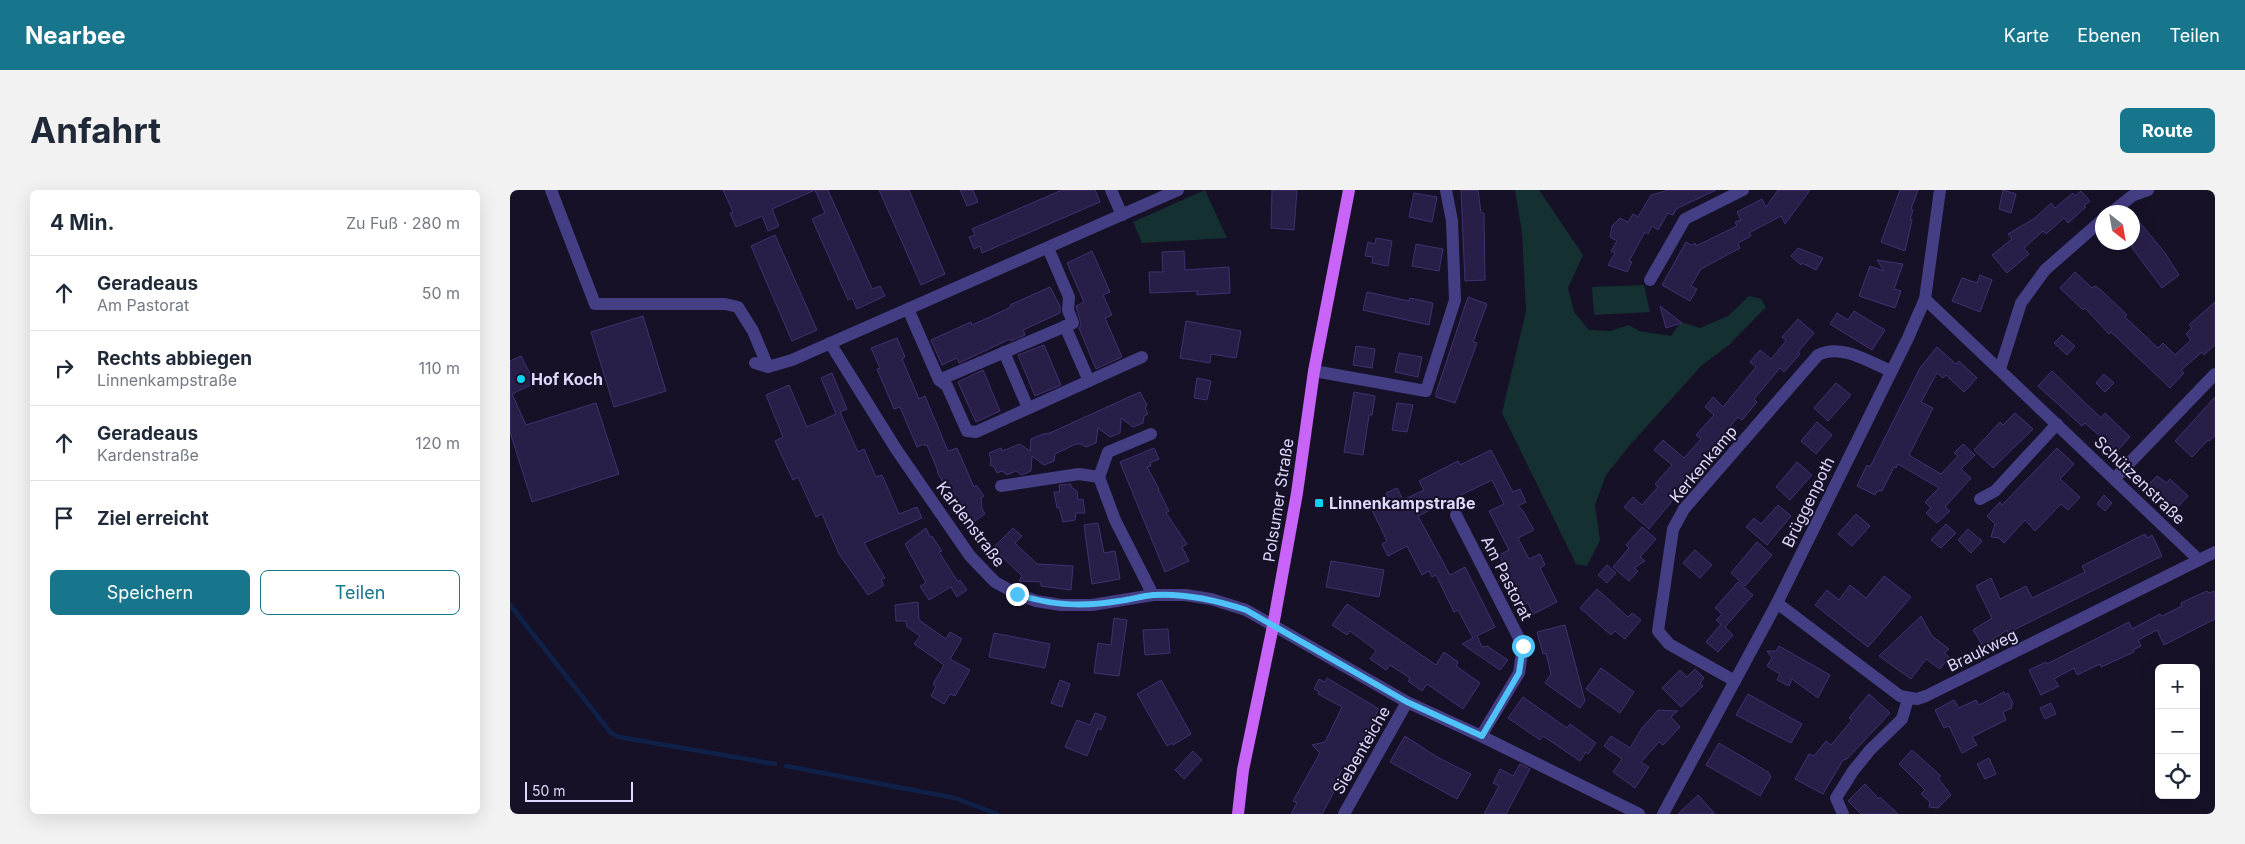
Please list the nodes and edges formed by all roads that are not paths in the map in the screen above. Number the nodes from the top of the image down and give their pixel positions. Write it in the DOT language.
graph roads {
  1 [pos="551,190"];
  2 [pos="1111,190"];
  3 [pos="1178,190"];
  4 [pos="1349,190"];
  5 [pos="1446,190"];
  6 [pos="1743,190"];
  7 [pos="1940,190"];
  8 [pos="2148,190"];
  9 [pos="2121,205"];
  10 [pos="1122,215"];
  11 [pos="2095,226"];
  12 [pos="1048,248"];
  13 [pos="1650,280"];
  14 [pos="1925,299"];
  15 [pos="908,309"];
  16 [pos="1065,326"];
  17 [pos="830,343"];
  18 [pos="1004,352"];
  19 [pos="1142,357"];
  20 [pos="755,362"];
  21 [pos="768,367"];
  22 [pos="2000,369"];
  23 [pos="1314,371"];
  24 [pos="1891,371"];
  25 [pos="2215,374"];
  26 [pos="939,380"];
  27 [pos="1088,382"];
  28 [pos="1028,408"];
  29 [pos="2057,424"];
  30 [pos="1151,434"];
  31 [pos="1099,477"];
  32 [pos="2115,478"];
  33 [pos="1001,486"];
  34 [pos="1980,499"];
  35 [pos="1456,516"];
  36 [pos="2215,552"];
  37 [pos="2199,560"];
  38 [pos="1154,595"];
  39 [pos="1777,603"];
  40 [pos="1273,626"];
  41 [pos="1735,681"];
  42 [pos="1908,699"];
  43 [pos="1407,702"];
  44 [pos="1482,736"];
  45 [pos="1238,814"];
  46 [pos="1344,814"];
  47 [pos="1639,814"];
  48 [pos="1663,814"];
  49 [pos="1843,814"];
  1 -- 21 [label="street"];
  2 -- 10 [label="street"];
  3 -- 10 [label="street"];
  4 -- 23 [label="main road, Polsumer Straße"];
  5 -- 23 [label="street"];
  6 -- 13 [label="street"];
  7 -- 14 [label="street, Brüggenpoth"];
  8 -- 9 [label="street"];
  10 -- 12 [label="street"];
  11 -- 22 [label="street"];
  12 -- 15 [label="street"];
  12 -- 16 [label="street"];
  14 -- 22 [label="street, Schützenstraße"];
  14 -- 24 [label="street, Brüggenpoth"];
  15 -- 17 [label="street"];
  15 -- 26 [label="street"];
  16 -- 18 [label="street"];
  16 -- 27 [label="street"];
  17 -- 21 [label="street"];
  17 -- 38 [label="street, Kardenstraße"];
  18 -- 26 [label="street"];
  18 -- 28 [label="street"];
  19 -- 27 [label="street"];
  20 -- 21 [label="street"];
  22 -- 29 [label="street, Schützenstraße"];
  23 -- 40 [label="main road, Polsumer Straße"];
  24 -- 39 [label="street, Brüggenpoth"];
  24 -- 41 [label="street, Kerkenkamp"];
  25 -- 32 [label="street"];
  26 -- 28 [label="street"];
  27 -- 28 [label="street"];
  29 -- 32 [label="street, Schützenstraße"];
  29 -- 34 [label="street"];
  30 -- 31 [label="street"];
  31 -- 33 [label="street"];
  31 -- 38 [label="street"];
  32 -- 37 [label="street, Schützenstraße"];
  35 -- 44 [label="street, Am Pastorat"];
  36 -- 37 [label="street, Braukweg"];
  37 -- 42 [label="street, Braukweg"];
  38 -- 40 [label="street, Kardenstraße"];
  39 -- 41 [label="street, Brüggenpoth"];
  39 -- 42 [label="street"];
  40 -- 43 [label="street"];
  40 -- 45 [label="main road, Polsumer Straße"];
  41 -- 48 [label="street, Brüggenpoth"];
  42 -- 49 [label="street"];
  43 -- 44 [label="street"];
  43 -- 46 [label="street, Siebenteiche"];
  44 -- 47 [label="street"];
}
